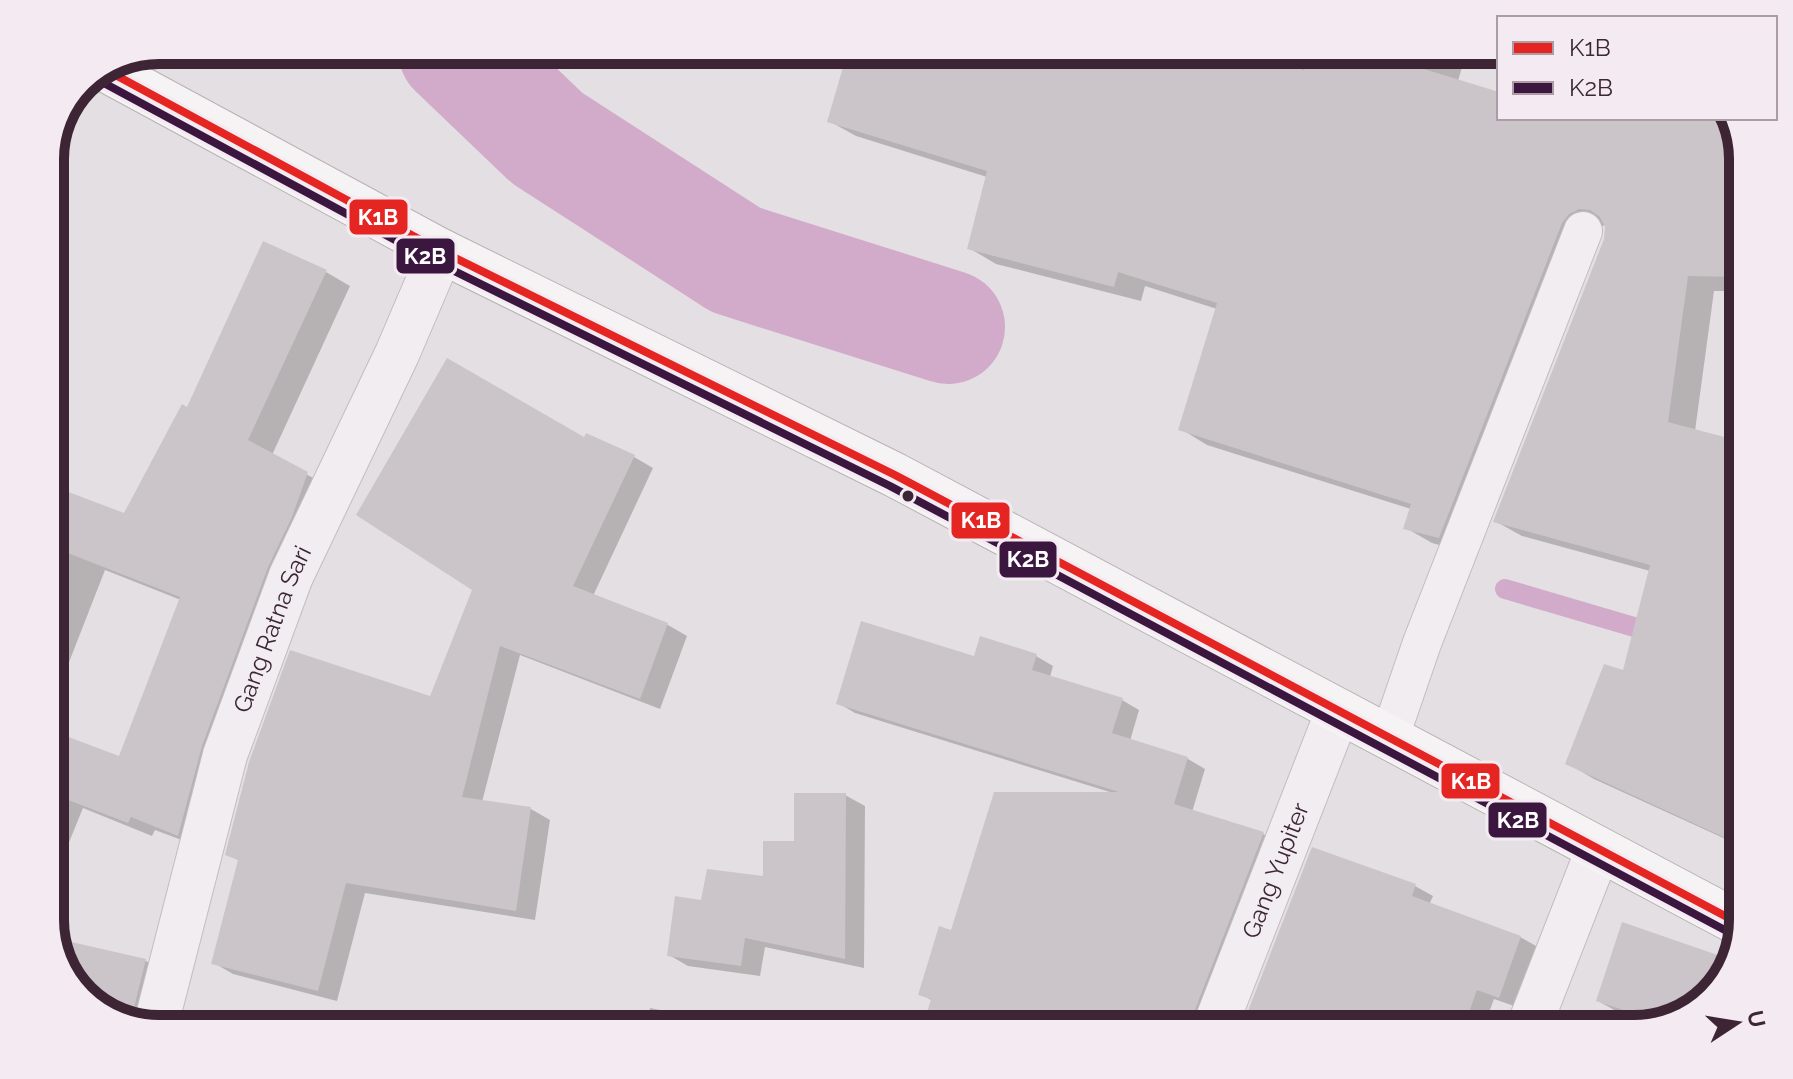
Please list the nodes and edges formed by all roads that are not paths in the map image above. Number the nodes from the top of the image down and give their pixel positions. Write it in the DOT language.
graph roads {
  1 [pos="116,75"];
  2 [pos="1583,231"];
  3 [pos="441,251"];
  4 [pos="1338,711"];
  5 [pos="1389,739"];
  6 [pos="1598,850"];
  7 [pos="1729,918"];
  8 [pos="158,1015"];
  9 [pos="1219,1015"];
  10 [pos="1533,1015"];
  1 -- 3 [label="highway"];
  2 -- 5 [label="lane"];
  3 -- 4 [label="highway"];
  3 -- 8 [label="street, Gang Ratna Sari"];
  4 -- 5 [label="highway"];
  4 -- 9 [label="street, Gang Yupiter"];
  5 -- 6 [label="highway"];
  6 -- 7 [label="highway"];
  6 -- 10 [label="street"];
}
